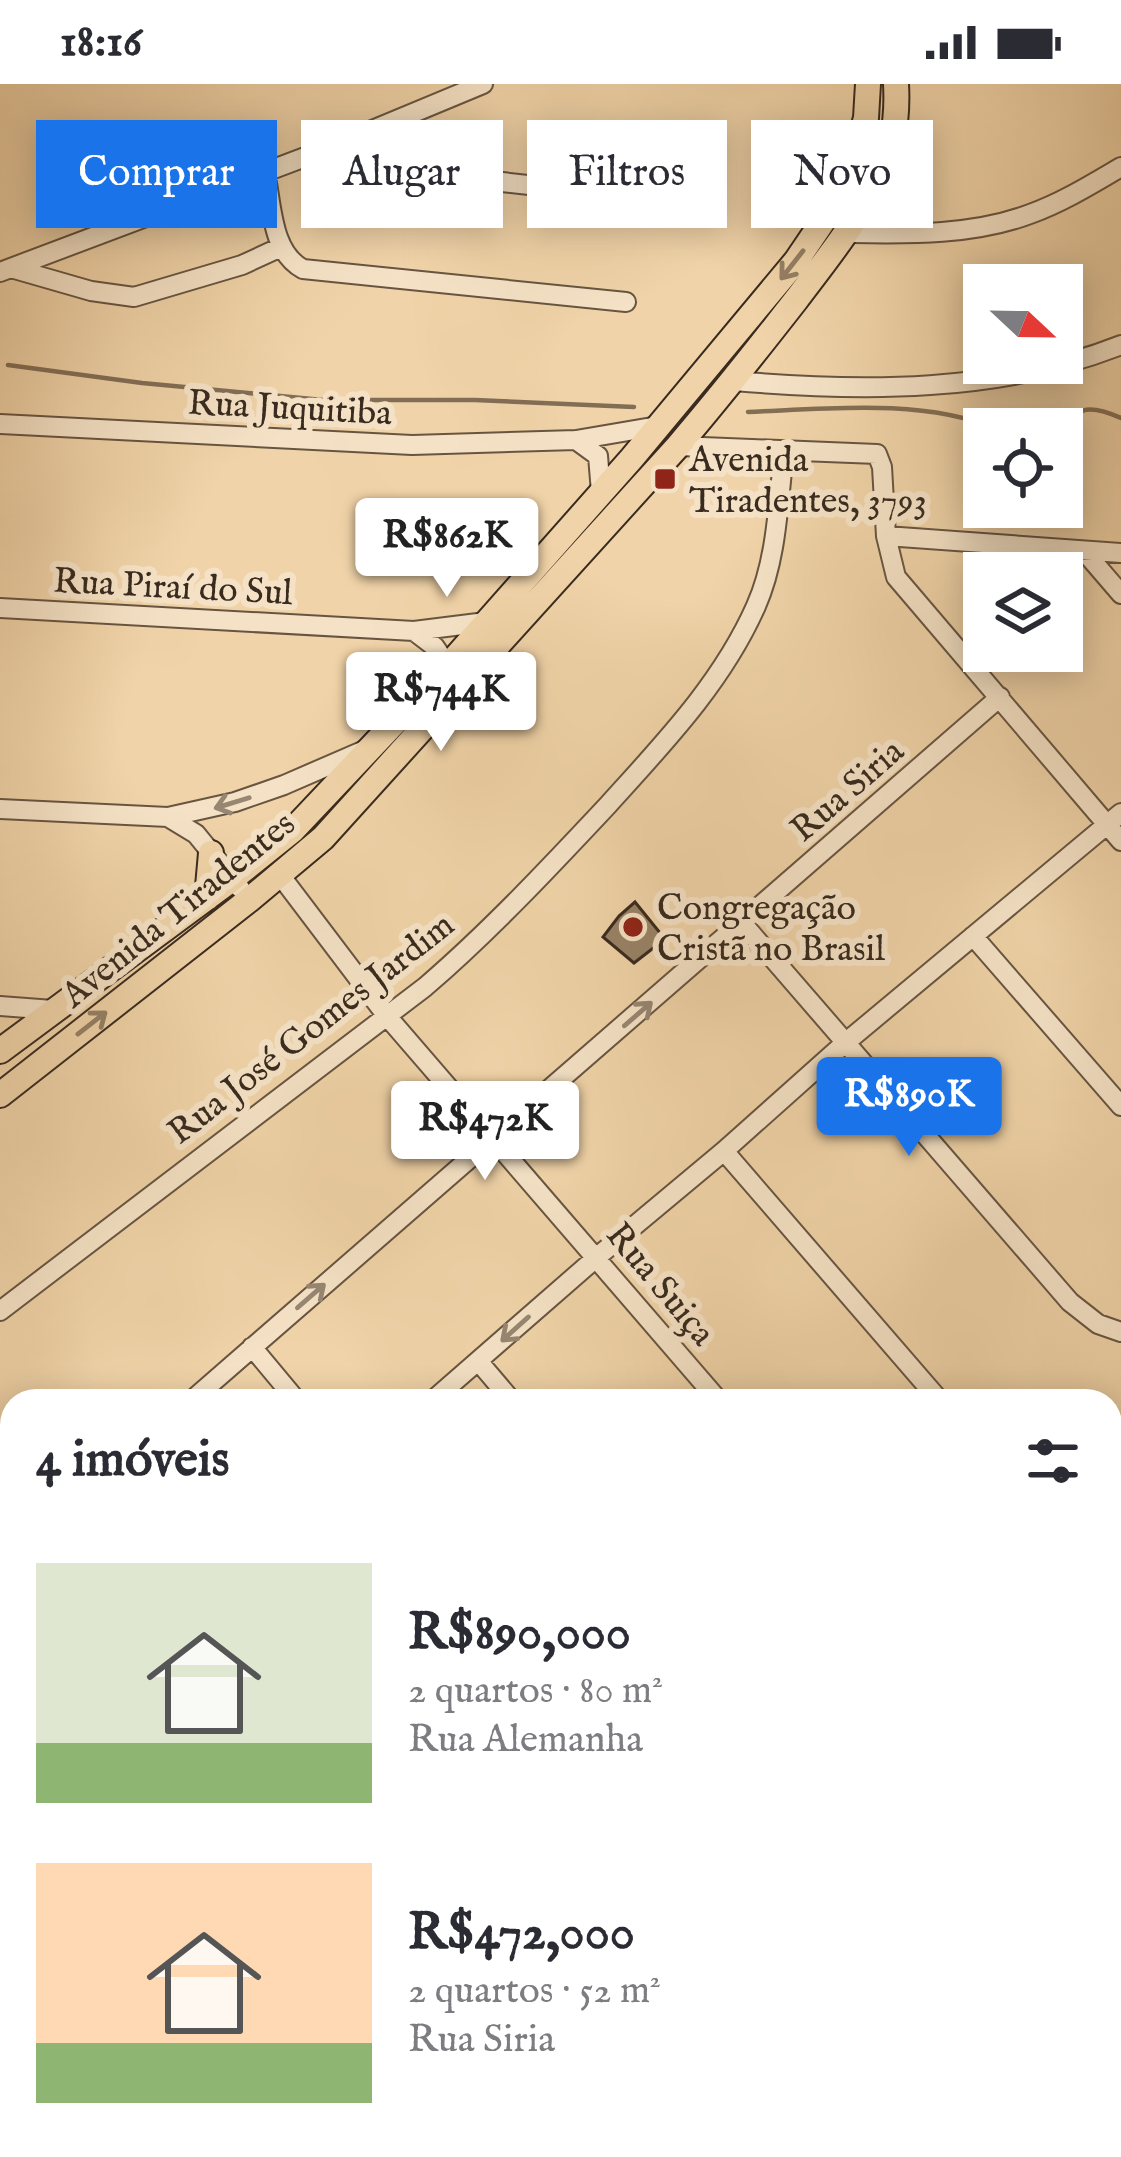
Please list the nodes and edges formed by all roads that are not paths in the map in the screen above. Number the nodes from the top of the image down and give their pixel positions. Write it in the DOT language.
graph roads {
  1 [pos="483,84"];
  2 [pos="868,84"];
  3 [pos="896,84"];
  4 [pos="396,120"];
  5 [pos="1121,166"];
  6 [pos="116,228"];
  7 [pos="277,228"];
  8 [pos="845,233"];
  9 [pos="281,247"];
  10 [pos="5,270"];
  11 [pos="626,302"];
  12 [pos="1121,345"];
  13 [pos="734,381"];
  14 [pos="0,424"];
  15 [pos="658,426"];
  16 [pos="576,440"];
  17 [pos="678,446"];
  18 [pos="784,452"];
  19 [pos="601,492"];
  20 [pos="886,536"];
  21 [pos="1084,551"];
  22 [pos="1121,553"];
  23 [pos="1121,594"];
  24 [pos="0,608"];
  25 [pos="486,622"];
  26 [pos="414,631"];
  27 [pos="448,666"];
  28 [pos="1000,697"];
  29 [pos="370,747"];
  30 [pos="0,809"];
  31 [pos="167,817"];
  32 [pos="1114,819"];
  33 [pos="1121,841"];
  34 [pos="211,853"];
  35 [pos="280,875"];
  36 [pos="232,879"];
  37 [pos="207,898"];
  38 [pos="249,900"];
  39 [pos="742,924"];
  40 [pos="973,936"];
  41 [pos="0,1006"];
  42 [pos="52,1010"];
  43 [pos="386,1015"];
  44 [pos="845,1043"];
  45 [pos="1,1048"];
  46 [pos="0,1095"];
  47 [pos="1121,1106"];
  48 [pos="494,1139"];
  49 [pos="724,1151"];
  50 [pos="597,1257"];
  51 [pos="0,1311"];
  52 [pos="1121,1332"];
  53 [pos="251,1347"];
  54 [pos="478,1361"];
  55 [pos="204,1389"];
  56 [pos="287,1389"];
  57 [pos="446,1389"];
  58 [pos="502,1389"];
  59 [pos="709,1389"];
  60 [pos="930,1389"];
  1 -- 4 [label="street"];
  2 -- 15 [label="main road, Avenida Tiradentes, one-way"];
  3 -- 8 [label="main road, Avenida Tiradentes"];
  5 -- 8 [label="street"];
  6 -- 10 [label="street"];
  7 -- 9 [label="street"];
  8 -- 13 [label="main road, Avenida Tiradentes"];
  9 -- 10 [label="street"];
  9 -- 11 [label="street"];
  12 -- 13 [label="street"];
  13 -- 17 [label="main road, Avenida Tiradentes"];
  14 -- 16 [label="street, Rua Juquitiba"];
  15 -- 16 [label="street, Rua Juquitiba"];
  15 -- 19 [label="main road, Avenida Tiradentes"];
  16 -- 19 [label="street"];
  17 -- 18 [label="street"];
  17 -- 35 [label="main road, Avenida Tiradentes"];
  18 -- 20 [label="street"];
  18 -- 43 [label="street, Rua José Gomes Jardim"];
  19 -- 25 [label="main road, Avenida Tiradentes"];
  20 -- 21 [label="street"];
  20 -- 28 [label="street"];
  21 -- 22 [label="street"];
  21 -- 23 [label="street"];
  24 -- 26 [label="street, Rua Piraí do Sul"];
  25 -- 26 [label="street, Rua Piraí do Sul"];
  25 -- 27 [label="main road, Avenida Tiradentes"];
  26 -- 27 [label="street"];
  27 -- 29 [label="main road, Avenida Tiradentes"];
  28 -- 32 [label="street"];
  28 -- 39 [label="street, Rua Siria"];
  29 -- 31 [label="street, one-way"];
  29 -- 36 [label="main road, Avenida Tiradentes"];
  30 -- 31 [label="street"];
  31 -- 34 [label="street"];
  32 -- 33 [label="street"];
  32 -- 40 [label="street"];
  34 -- 36 [label="street"];
  34 -- 37 [label="main road"];
  35 -- 38 [label="main road, Avenida Tiradentes"];
  35 -- 43 [label="street, Rua Suiça"];
  36 -- 37 [label="main road, Avenida Tiradentes"];
  36 -- 38 [label="street"];
  37 -- 42 [label="main road, Avenida Tiradentes"];
  46 -- 38 [label="main road, Avenida Tiradentes, one-way"];
  39 -- 44 [label="street"];
  48 -- 39 [label="street, Rua Siria, one-way"];
  40 -- 44 [label="street"];
  40 -- 47 [label="street"];
  41 -- 42 [label="street"];
  42 -- 45 [label="main road, Avenida Tiradentes"];
  43 -- 48 [label="street, Rua Suiça"];
  43 -- 51 [label="street, Rua José Gomes Jardim"];
  44 -- 49 [label="street"];
  44 -- 52 [label="street"];
  48 -- 50 [label="street, Rua Suiça"];
  53 -- 48 [label="street, Rua Siria, one-way"];
  49 -- 50 [label="street"];
  49 -- 60 [label="street"];
  50 -- 54 [label="street, one-way"];
  50 -- 59 [label="street, Rua Suiça"];
  53 -- 55 [label="street, Rua Siria"];
  53 -- 56 [label="street"];
  54 -- 57 [label="street"];
  54 -- 58 [label="street"];
}
